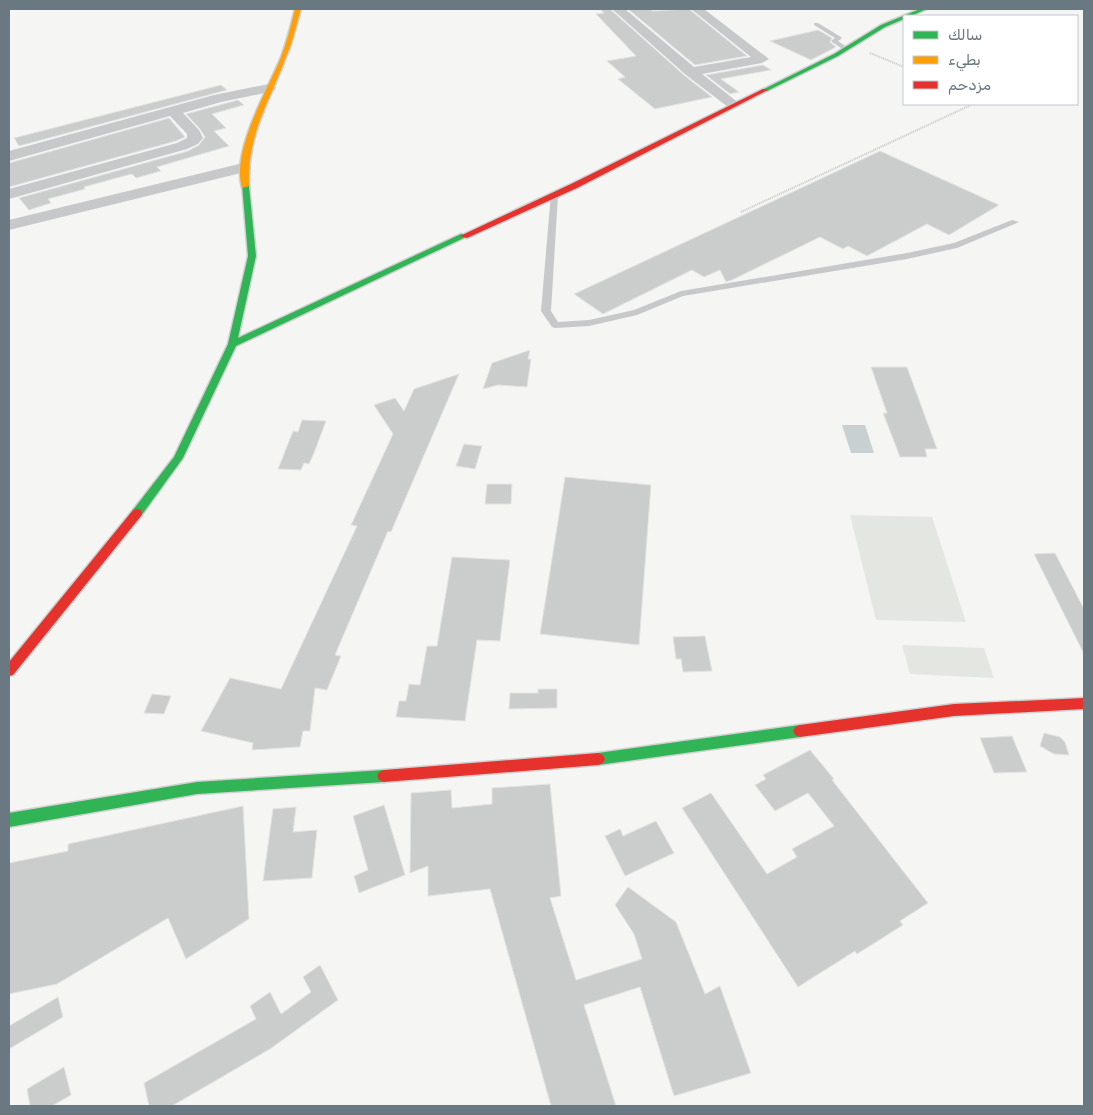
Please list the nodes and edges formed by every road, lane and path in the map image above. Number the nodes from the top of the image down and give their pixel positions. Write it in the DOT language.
graph roads {
  1 [pos="298,9"];
  2 [pos="618,9"];
  3 [pos="697,9"];
  4 [pos="924,9"];
  5 [pos="910,15"];
  6 [pos="903,18"];
  7 [pos="816,24"];
  8 [pos="849,47"];
  9 [pos="903,67"];
  10 [pos="691,72"];
  11 [pos="269,88"];
  12 [pos="733,104"];
  13 [pos="971,105"];
  14 [pos="173,111"];
  15 [pos="9,156"];
  16 [pos="243,168"];
  17 [pos="9,194"];
  18 [pos="554,196"];
  19 [pos="741,212"];
  20 [pos="1015,222"];
  21 [pos="9,225"];
  22 [pos="232,344"];
  23 [pos="9,671"];
  24 [pos="1084,703"];
  25 [pos="9,820"];
  1 -- 11 [label="street"];
  2 -- 10 [label="street"];
  3 -- 10 [label="street"];
  4 -- 5 [label="street"];
  6 -- 8 [label="street"];
  7 -- 8 [label="lane"];
  8 -- 9 [label="path"];
  8 -- 12 [label="street"];
  10 -- 12 [label="street"];
  11 -- 14 [label="street"];
  11 -- 16 [label="street"];
  12 -- 18 [label="street"];
  13 -- 19 [label="path"];
  14 -- 15 [label="street"];
  14 -- 17 [label="street"];
  16 -- 21 [label="street"];
  16 -- 22 [label="street"];
  18 -- 20 [label="lane"];
  18 -- 22 [label="street"];
  22 -- 23 [label="street"];
  24 -- 25 [label="street"];
}
